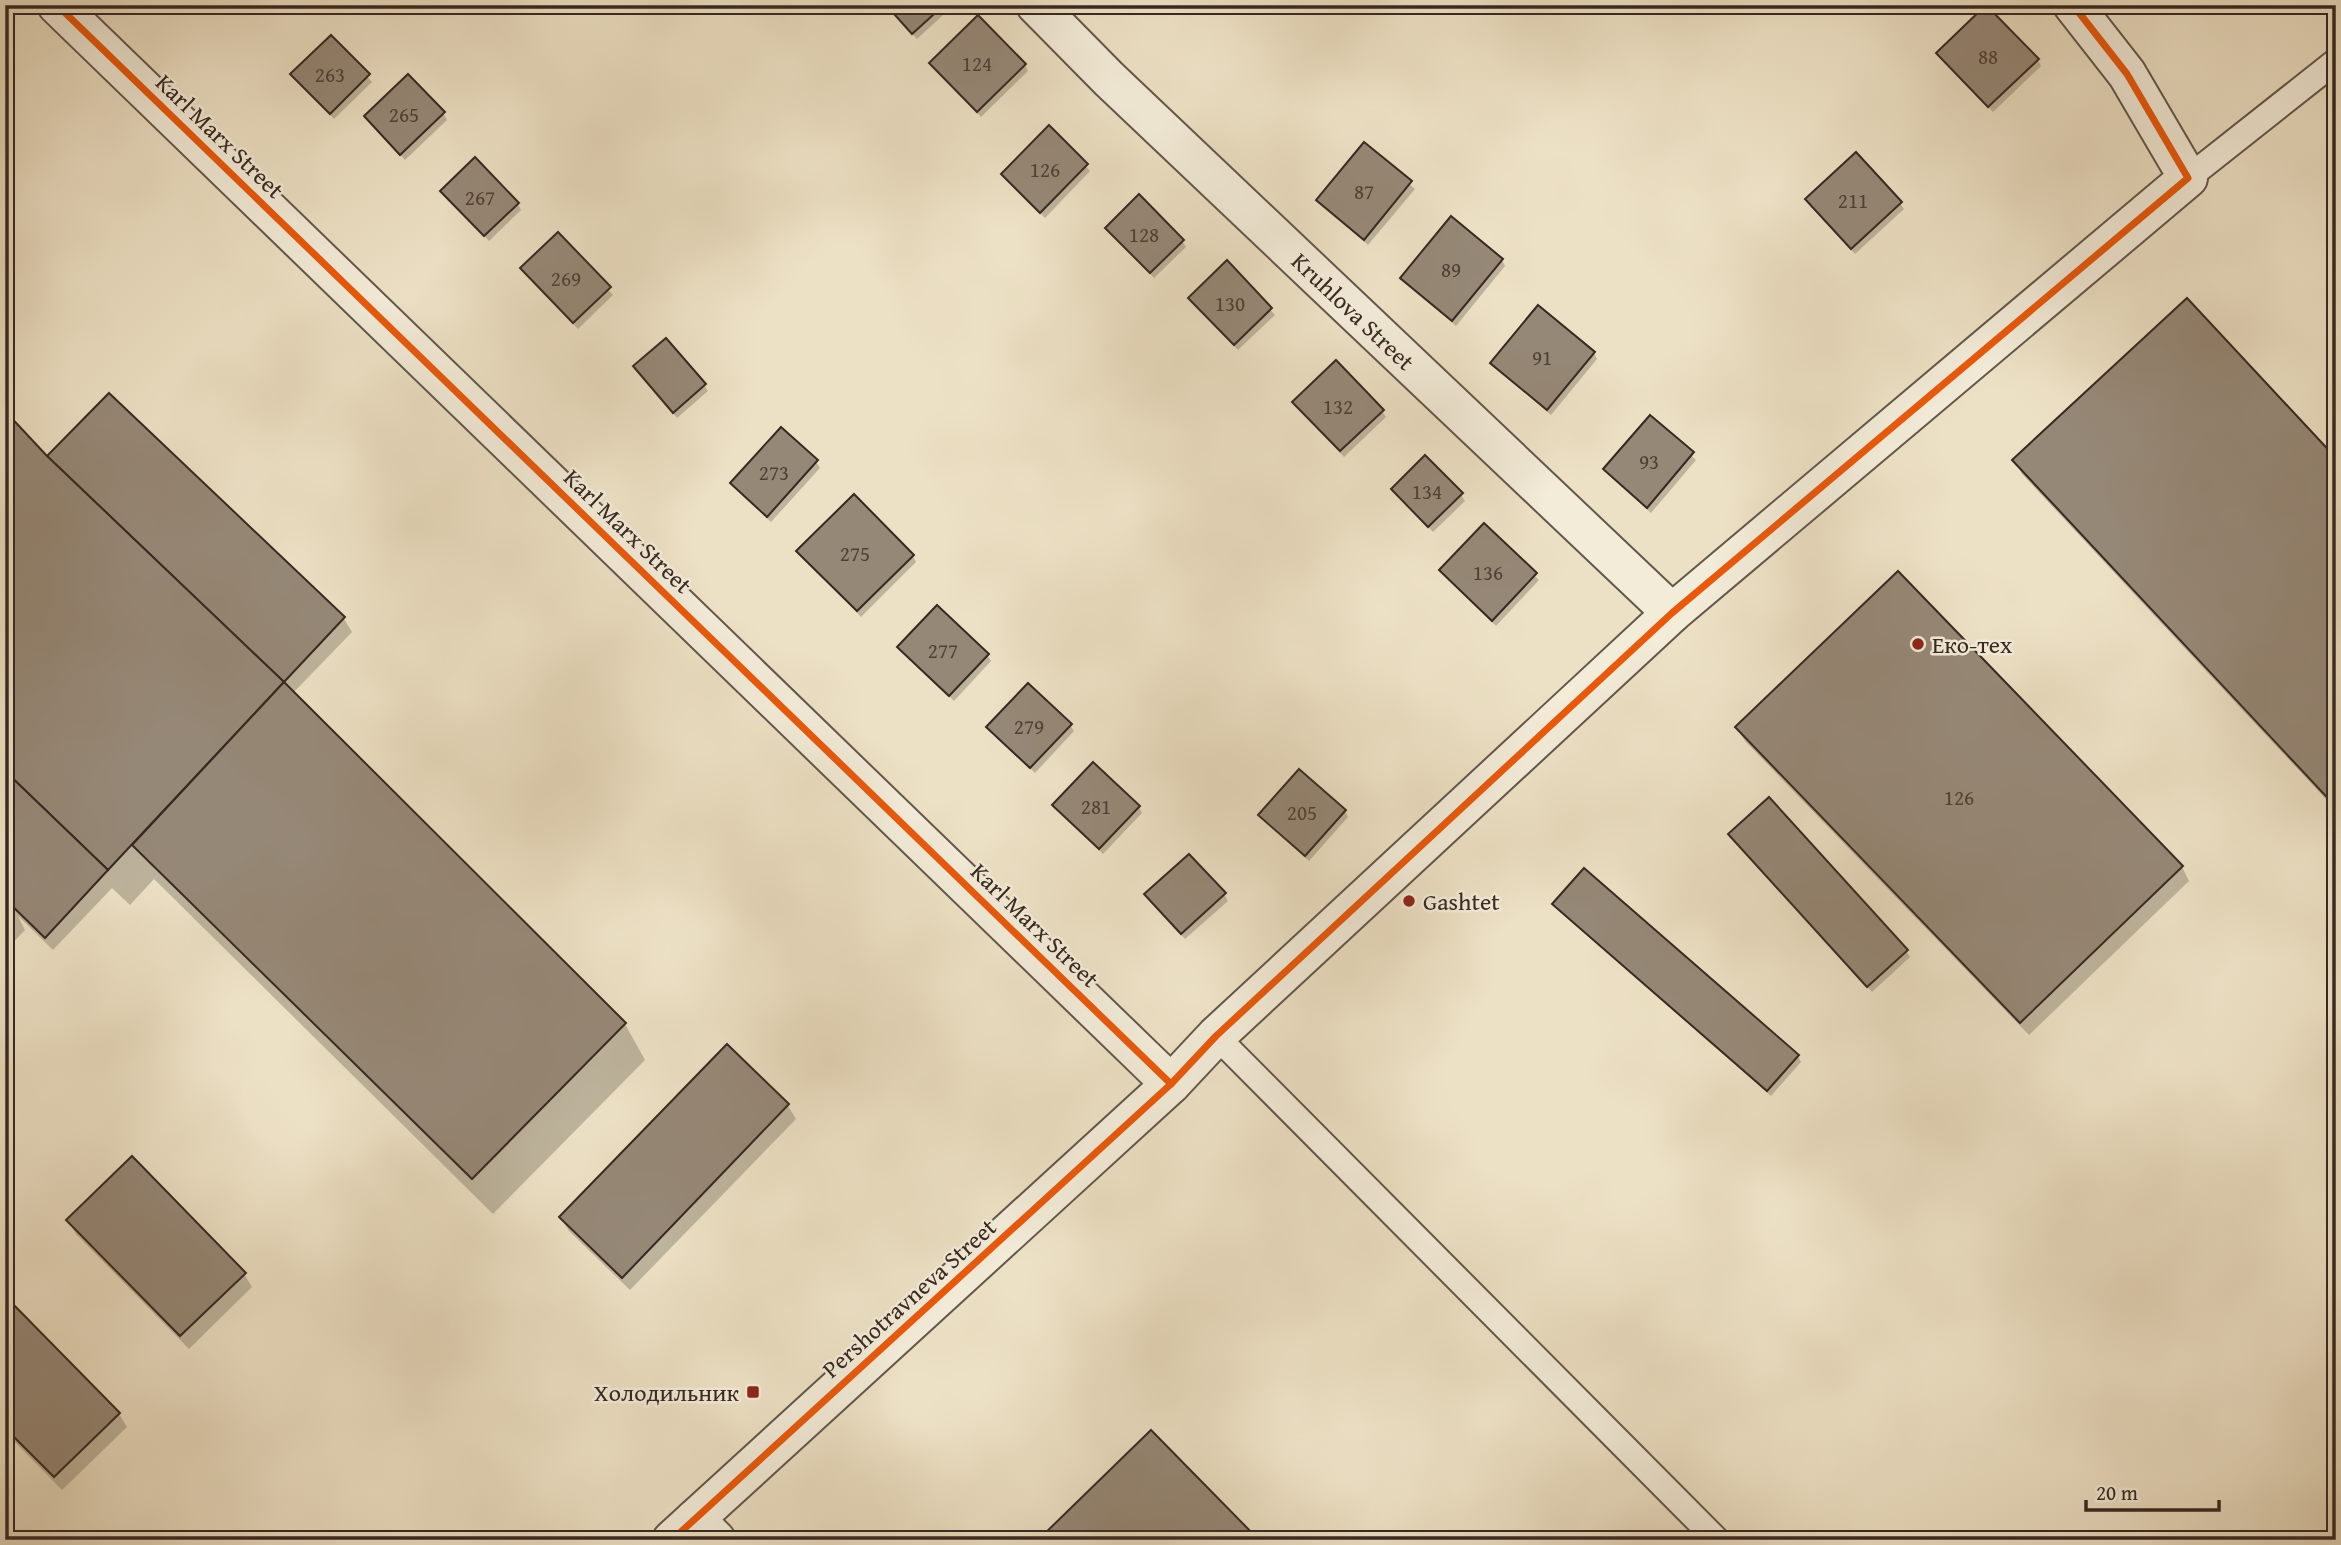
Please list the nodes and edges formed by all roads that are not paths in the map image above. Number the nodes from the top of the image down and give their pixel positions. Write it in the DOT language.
graph roads {
  1 [pos="57,5"];
  2 [pos="1036,5"];
  3 [pos="2073,5"];
  4 [pos="2336,61"];
  5 [pos="2188,178"];
  6 [pos="1672,613"];
  7 [pos="1216,1036"];
  8 [pos="1171,1084"];
  9 [pos="694,1533"];
  10 [pos="1717,1540"];
  1 -- 8 [label="street, Karl Marx Street"];
  2 -- 6 [label="street, Kruhlova Street"];
  3 -- 5 [label="street"];
  4 -- 5 [label="lane"];
  5 -- 6 [label="street, Pershotravneva Street"];
  6 -- 7 [label="street, Pershotravneva Street"];
  7 -- 8 [label="street, Pershotravneva Street"];
  7 -- 10 [label="lane"];
  8 -- 9 [label="street, Pershotravneva Street"];
}
